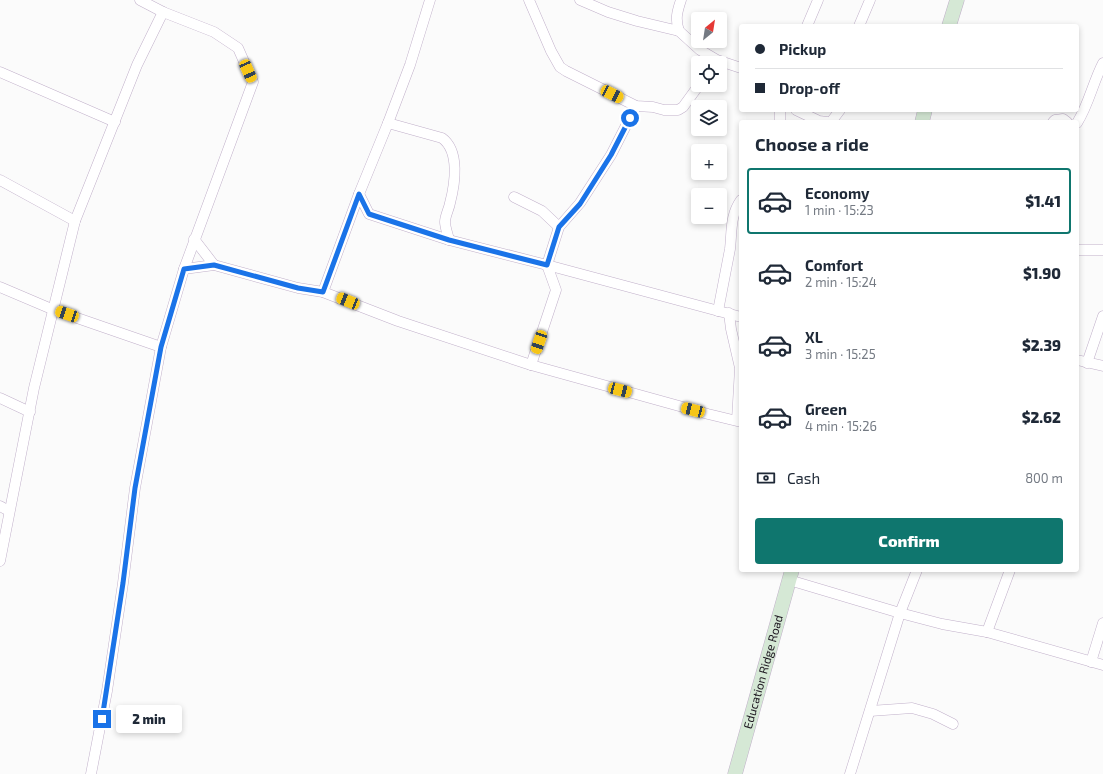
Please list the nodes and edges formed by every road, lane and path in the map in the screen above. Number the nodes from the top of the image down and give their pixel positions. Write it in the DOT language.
graph roads {
  1 [pos="140,0"];
  2 [pos="430,0"];
  3 [pos="529,0"];
  4 [pos="580,0"];
  5 [pos="681,0"];
  6 [pos="818,0"];
  7 [pos="870,0"];
  8 [pos="957,0"];
  9 [pos="163,12"];
  10 [pos="808,24"];
  11 [pos="860,24"];
  12 [pos="950,24"];
  13 [pos="679,32"];
  14 [pos="709,56"];
  15 [pos="1103,63"];
  16 [pos="727,64"];
  17 [pos="739,67"];
  18 [pos="0,72"];
  19 [pos="694,92"];
  20 [pos="636,106"];
  21 [pos="800,112"];
  22 [pos="817,120"];
  23 [pos="1055,120"];
  24 [pos="1065,120"];
  25 [pos="1079,120"];
  26 [pos="115,122"];
  27 [pos="388,123"];
  28 [pos="0,180"];
  29 [pos="359,194"];
  30 [pos="514,197"];
  31 [pos="739,203"];
  32 [pos="75,221"];
  33 [pos="559,227"];
  34 [pos="194,239"];
  35 [pos="449,240"];
  36 [pos="1079,250"];
  37 [pos="1103,250"];
  38 [pos="214,265"];
  39 [pos="547,265"];
  40 [pos="184,269"];
  41 [pos="0,287"];
  42 [pos="323,292"];
  43 [pos="54,310"];
  44 [pos="718,311"];
  45 [pos="729,314"];
  46 [pos="739,316"];
  47 [pos="1103,316"];
  48 [pos="161,347"];
  49 [pos="1079,360"];
  50 [pos="1087,362"];
  51 [pos="739,364"];
  52 [pos="531,365"];
  53 [pos="1103,366"];
  54 [pos="0,398"];
  55 [pos="30,412"];
  56 [pos="739,421"];
  57 [pos="5,509"];
  58 [pos="0,561"];
  59 [pos="916,572"];
  60 [pos="1009,572"];
  61 [pos="791,575"];
  62 [pos="900,613"];
  63 [pos="1103,623"];
  64 [pos="987,632"];
  65 [pos="1091,662"];
  66 [pos="1103,665"];
  67 [pos="870,712"];
  68 [pos="953,724"];
  69 [pos="91,774"];
  70 [pos="735,774"];
  71 [pos="850,774"];
  1 -- 9 [label="street"];
  2 -- 27 [label="street"];
  3 -- 20 [label="street"];
  4 -- 13 [label="street"];
  5 -- 13 [label="street"];
  6 -- 10 [label="street"];
  7 -- 11 [label="street"];
  8 -- 12 [label="main road"];
  9 -- 26 [label="street"];
  9 -- 34 [label="street"];
  13 -- 14 [label="street"];
  15 -- 25 [label="street"];
  16 -- 17 [label="street"];
  18 -- 26 [label="street"];
  19 -- 20 [label="street"];
  20 -- 33 [label="street"];
  21 -- 22 [label="street"];
  23 -- 24 [label="street"];
  26 -- 32 [label="street"];
  27 -- 29 [label="street"];
  27 -- 35 [label="street"];
  28 -- 32 [label="street"];
  29 -- 35 [label="street"];
  29 -- 42 [label="street"];
  30 -- 33 [label="street"];
  31 -- 44 [label="street"];
  32 -- 43 [label="street"];
  33 -- 39 [label="street"];
  34 -- 38 [label="street"];
  34 -- 40 [label="street"];
  35 -- 39 [label="street"];
  36 -- 37 [label="street"];
  38 -- 40 [label="street"];
  38 -- 42 [label="street"];
  39 -- 44 [label="street"];
  39 -- 52 [label="street"];
  40 -- 48 [label="street"];
  41 -- 43 [label="street"];
  42 -- 52 [label="street"];
  43 -- 48 [label="street"];
  43 -- 55 [label="street"];
  44 -- 45 [label="street"];
  45 -- 46 [label="street"];
  45 -- 51 [label="street"];
  47 -- 50 [label="street"];
  48 -- 69 [label="street"];
  49 -- 50 [label="street"];
  50 -- 53 [label="street"];
  52 -- 56 [label="street"];
  54 -- 55 [label="street"];
  55 -- 57 [label="street"];
  57 -- 58 [label="street"];
  59 -- 62 [label="street"];
  60 -- 64 [label="street"];
  61 -- 62 [label="street"];
  61 -- 70 [label="main road, Education Ridge Road"];
  62 -- 64 [label="street"];
  62 -- 67 [label="street"];
  63 -- 65 [label="street"];
  64 -- 65 [label="street"];
  65 -- 66 [label="street"];
  67 -- 68 [label="street"];
  67 -- 71 [label="street"];
}
